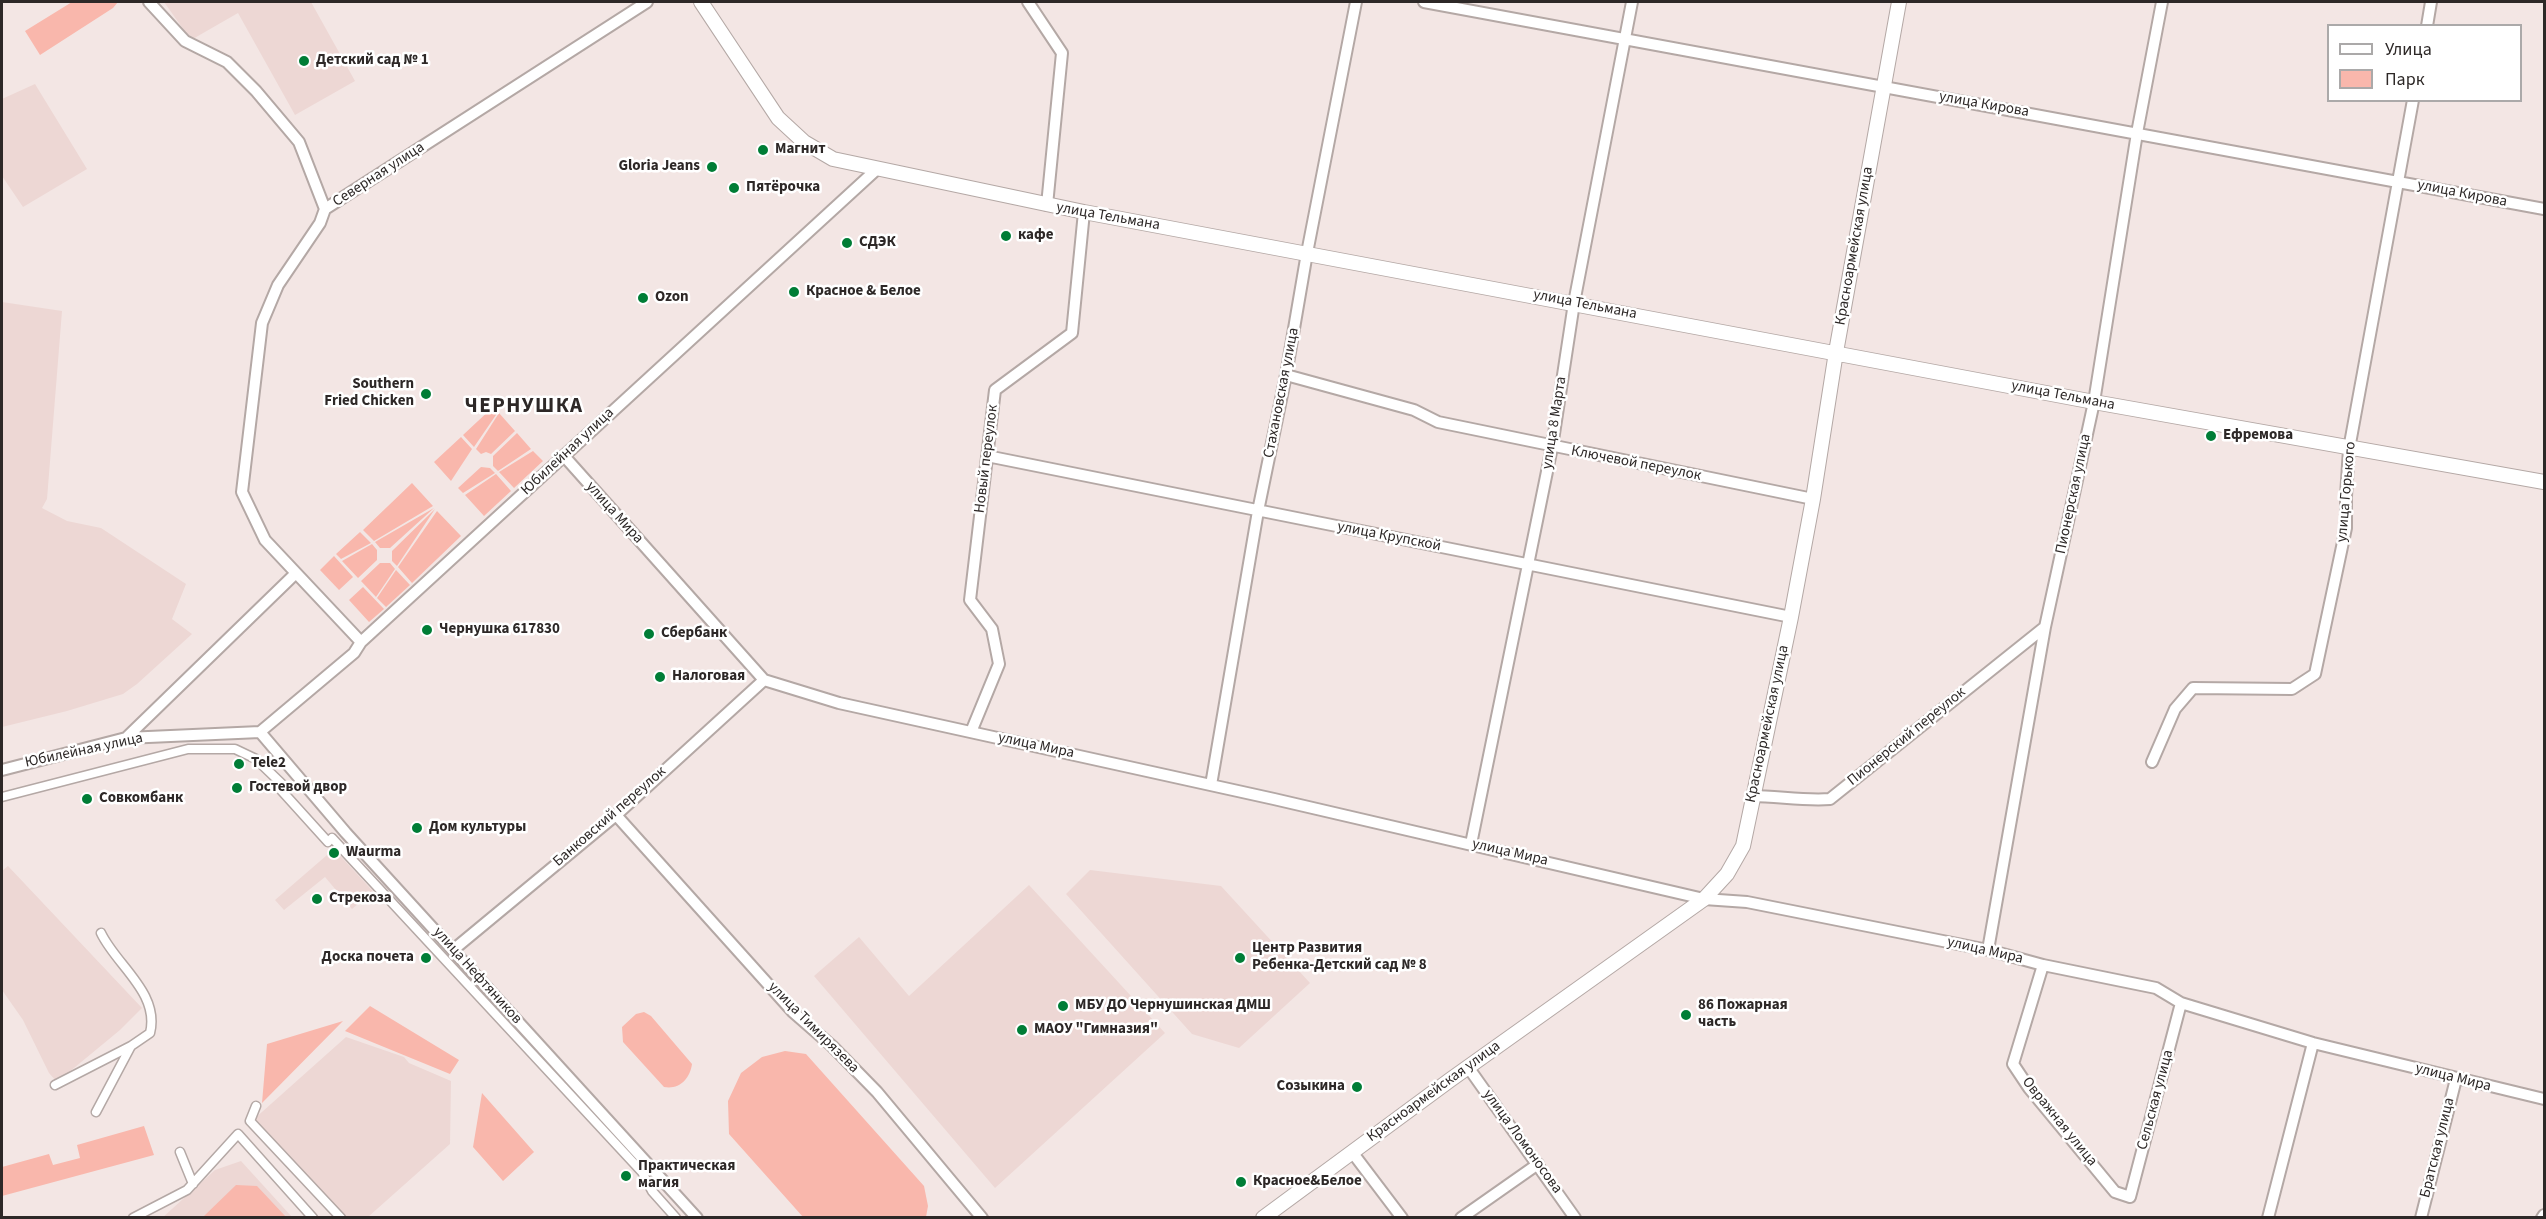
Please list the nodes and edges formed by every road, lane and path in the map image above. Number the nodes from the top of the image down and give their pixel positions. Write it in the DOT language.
graph roads {
  1 [pos="149,2"];
  2 [pos="647,2"];
  3 [pos="701,2"];
  4 [pos="1028,2"];
  5 [pos="1356,2"];
  6 [pos="1424,2"];
  7 [pos="1632,2"];
  8 [pos="1899,2"];
  9 [pos="2162,2"];
  10 [pos="2431,2"];
  11 [pos="2427,24"];
  12 [pos="1626,38"];
  13 [pos="1883,87"];
  14 [pos="2413,102"];
  15 [pos="2137,133"];
  16 [pos="877,170"];
  17 [pos="2398,182"];
  18 [pos="1047,205"];
  19 [pos="325,209"];
  20 [pos="2544,209"];
  21 [pos="1084,212"];
  22 [pos="1307,253"];
  23 [pos="1574,303"];
  24 [pos="1836,352"];
  25 [pos="1286,375"];
  26 [pos="2094,402"];
  27 [pos="1552,447"];
  28 [pos="2349,449"];
  29 [pos="564,456"];
  30 [pos="987,456"];
  31 [pos="2544,482"];
  32 [pos="1813,500"];
  33 [pos="1258,511"];
  34 [pos="1529,565"];
  35 [pos="295,574"];
  36 [pos="1791,617"];
  37 [pos="2045,627"];
  38 [pos="361,642"];
  39 [pos="764,680"];
  40 [pos="260,732"];
  41 [pos="971,732"];
  42 [pos="126,738"];
  43 [pos="2152,762"];
  44 [pos="2,770"];
  45 [pos="1211,785"];
  46 [pos="1752,796"];
  47 [pos="2,797"];
  48 [pos="616,815"];
  49 [pos="1472,844"];
  50 [pos="1704,899"];
  51 [pos="101,933"];
  52 [pos="453,950"];
  53 [pos="1988,950"];
  54 [pos="2043,965"];
  55 [pos="2181,1003"];
  56 [pos="2313,1043"];
  57 [pos="131,1046"];
  58 [pos="1468,1067"];
  59 [pos="2456,1079"];
  60 [pos="55,1085"];
  61 [pos="2544,1099"];
  62 [pos="256,1106"];
  63 [pos="96,1112"];
  64 [pos="180,1152"];
  65 [pos="1352,1152"];
  66 [pos="1538,1164"];
  67 [pos="193,1184"];
  68 [pos="2130,1197"];
  69 [pos="133,1218"];
  70 [pos="313,1218"];
  71 [pos="341,1218"];
  72 [pos="676,1218"];
  73 [pos="697,1218"];
  74 [pos="982,1218"];
  75 [pos="1263,1218"];
  76 [pos="1402,1218"];
  77 [pos="1461,1218"];
  78 [pos="1575,1218"];
  79 [pos="2268,1218"];
  80 [pos="2421,1218"];
  1 -- 19 [label="street"];
  2 -- 19 [label="street, Северная улица"];
  3 -- 16 [label="street, улица Тельмана"];
  4 -- 18 [label="street"];
  5 -- 22 [label="street, Стахановская улица"];
  6 -- 12 [label="street, улица Кирова"];
  7 -- 12 [label="street, улица 8 Марта"];
  8 -- 13 [label="street, Красноармейская улица"];
  9 -- 15 [label="street, Пионерская улица"];
  10 -- 11 [label="street"];
  12 -- 13 [label="street, улица Кирова"];
  12 -- 23 [label="street, улица 8 Марта"];
  13 -- 15 [label="street, улица Кирова"];
  13 -- 24 [label="street, Красноармейская улица"];
  14 -- 17 [label="street, улица Горького"];
  15 -- 17 [label="street, улица Кирова"];
  15 -- 26 [label="street, Пионерская улица"];
  16 -- 18 [label="street, улица Тельмана"];
  16 -- 29 [label="street, Юбилейная улица"];
  17 -- 20 [label="street, улица Кирова"];
  17 -- 28 [label="street, улица Горького"];
  18 -- 21 [label="street, улица Тельмана"];
  19 -- 35 [label="street, Северная улица"];
  21 -- 22 [label="street, улица Тельмана"];
  21 -- 30 [label="street, Новый переулок"];
  22 -- 23 [label="street, улица Тельмана"];
  22 -- 25 [label="street, Стахановская улица"];
  23 -- 24 [label="street, улица Тельмана"];
  23 -- 27 [label="street, улица 8 Марта"];
  24 -- 26 [label="street, улица Тельмана"];
  24 -- 32 [label="street, Красноармейская улица"];
  25 -- 27 [label="street, Ключевой переулок"];
  25 -- 33 [label="street, Стахановская улица"];
  26 -- 28 [label="street, улица Тельмана"];
  26 -- 37 [label="street, Пионерская улица"];
  27 -- 32 [label="street, Ключевой переулок"];
  27 -- 34 [label="street, улица 8 Марта"];
  28 -- 31 [label="street, улица Тельмана"];
  28 -- 43 [label="street, улица Горького"];
  29 -- 38 [label="street, Юбилейная улица"];
  29 -- 39 [label="street, улица Мира"];
  30 -- 33 [label="street, улица Крупской"];
  30 -- 41 [label="street, Новый переулок"];
  32 -- 36 [label="street, Красноармейская улица"];
  33 -- 34 [label="street, улица Крупской"];
  33 -- 45 [label="street, Стахановская улица"];
  34 -- 36 [label="street, улица Крупской"];
  34 -- 49 [label="street, улица 8 Марта"];
  35 -- 38 [label="street, Северная улица"];
  35 -- 42 [label="street"];
  36 -- 46 [label="street, Красноармейская улица"];
  37 -- 46 [label="street, Пионерский переулок"];
  37 -- 53 [label="street, Пионерская улица"];
  38 -- 40 [label="street, Юбилейная улица"];
  39 -- 41 [label="street, улица Мира"];
  39 -- 48 [label="street, Банковский переулок"];
  40 -- 42 [label="street, Юбилейная улица"];
  40 -- 52 [label="street, улица Нефтяников"];
  41 -- 45 [label="street, улица Мира"];
  42 -- 44 [label="street, Юбилейная улица"];
  45 -- 49 [label="street, улица Мира"];
  46 -- 50 [label="street, Красноармейская улица"];
  47 -- 72 [label="street"];
  48 -- 52 [label="street, Банковский переулок"];
  48 -- 74 [label="street, улица Тимирязева"];
  49 -- 50 [label="street, улица Мира"];
  50 -- 53 [label="street, улица Мира"];
  50 -- 58 [label="street, Красноармейская улица"];
  51 -- 57 [label="street"];
  52 -- 73 [label="street, улица Нефтяников"];
  53 -- 54 [label="street, улица Мира"];
  54 -- 55 [label="street, улица Мира"];
  54 -- 68 [label="street, Овражная улица"];
  55 -- 56 [label="street, улица Мира"];
  55 -- 68 [label="street, Сельская улица"];
  56 -- 59 [label="street, улица Мира"];
  56 -- 79 [label="street"];
  57 -- 60 [label="street"];
  57 -- 63 [label="street"];
  58 -- 65 [label="street, Красноармейская улица"];
  58 -- 66 [label="street, улица Ломоносова"];
  59 -- 61 [label="street, улица Мира"];
  59 -- 80 [label="street, Братская улица"];
  62 -- 71 [label="street"];
  64 -- 67 [label="street"];
  65 -- 75 [label="street, Красноармейская улица"];
  65 -- 76 [label="street"];
  66 -- 77 [label="street"];
  66 -- 78 [label="street, улица Ломоносова"];
  67 -- 69 [label="street"];
  67 -- 70 [label="street"];
}
